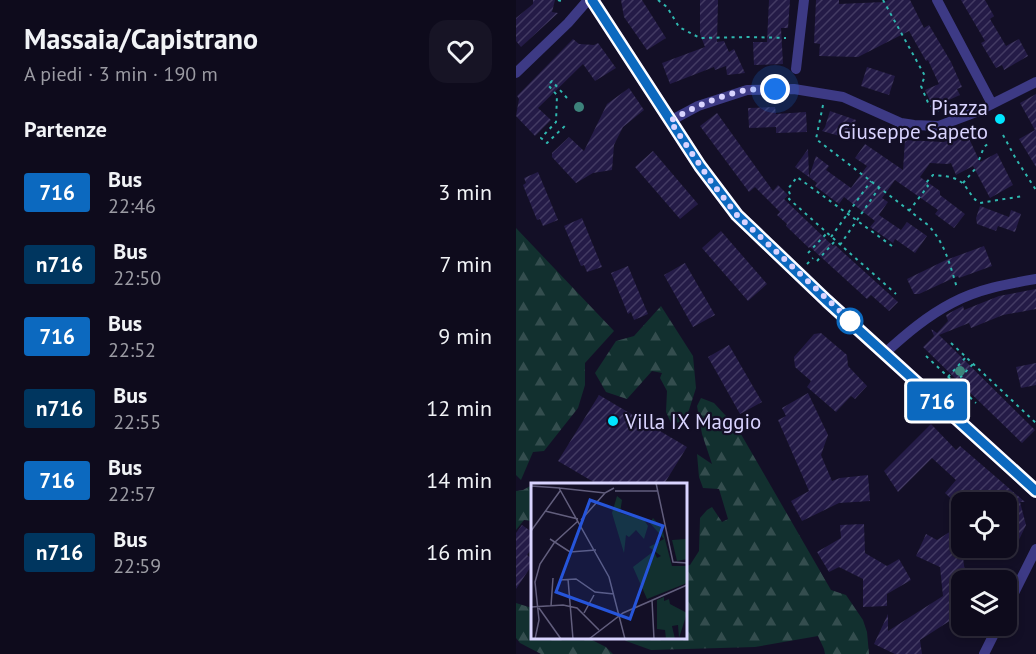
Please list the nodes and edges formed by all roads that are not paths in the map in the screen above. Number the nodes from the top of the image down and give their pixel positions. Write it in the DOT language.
graph roads {
  1 [pos="590,0"];
  2 [pos="804,0"];
  3 [pos="937,0"];
  4 [pos="796,69"];
  5 [pos="516,73"];
  6 [pos="1036,82"];
  7 [pos="992,104"];
  8 [pos="670,121"];
  9 [pos="1036,279"];
  10 [pos="885,353"];
  11 [pos="1032,488"];
  12 [pos="1036,549"];
  13 [pos="1017,587"];
  14 [pos="993,636"];
  15 [pos="984,654"];
  1 -- 5 [label="street"];
  1 -- 8 [label="street"];
  2 -- 4 [label="street"];
  3 -- 7 [label="street"];
  6 -- 7 [label="street"];
  7 -- 8 [label="street"];
  8 -- 10 [label="street"];
  9 -- 10 [label="street"];
  10 -- 11 [label="street"];
  12 -- 13 [label="street"];
  14 -- 15 [label="street"];
}
